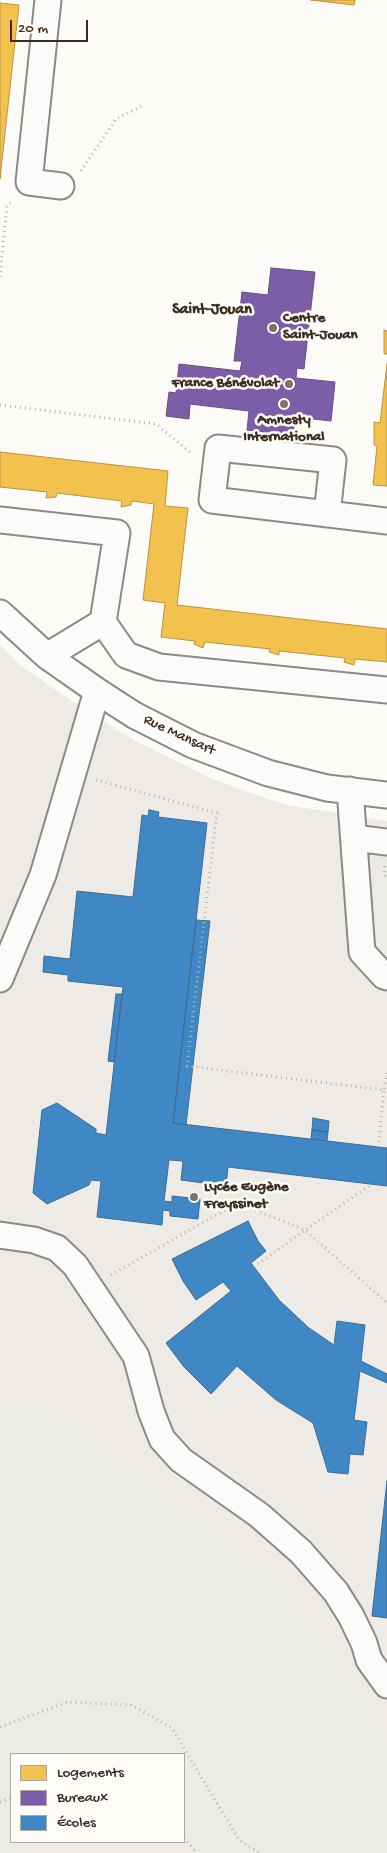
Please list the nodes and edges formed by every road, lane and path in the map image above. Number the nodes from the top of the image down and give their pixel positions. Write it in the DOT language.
graph roads {
  1 [pos="48,0"];
  2 [pos="144,105"];
  3 [pos="29,182"];
  4 [pos="61,186"];
  5 [pos="0,277"];
  6 [pos="0,405"];
  7 [pos="215,472"];
  8 [pos="327,514"];
  9 [pos="0,520"];
  10 [pos="387,521"];
  11 [pos="0,613"];
  12 [pos="103,622"];
  13 [pos="47,656"];
  14 [pos="387,690"];
  15 [pos="97,691"];
  16 [pos="74,774"];
  17 [pos="350,790"];
  18 [pos="387,795"];
  19 [pos="354,838"];
  20 [pos="387,842"];
  21 [pos="387,977"];
  22 [pos="0,979"];
  23 [pos="387,1070"];
  24 [pos="384,1090"];
  25 [pos="378,1147"];
  26 [pos="372,1184"];
  27 [pos="305,1230"];
  28 [pos="0,1235"];
  29 [pos="254,1267"];
  30 [pos="89,1287"];
  31 [pos="387,1303"];
  32 [pos="387,1685"];
  33 [pos="0,1727"];
  34 [pos="185,1839"];
  35 [pos="197,1853"];
  36 [pos="260,1853"];
  1 -- 3 [label="street"];
  2 -- 4 [label="path"];
  3 -- 4 [label="street"];
  3 -- 5 [label="path"];
  6 -- 7 [label="path"];
  7 -- 8 [label="street"];
  7 -- 8 [label="street"];
  8 -- 10 [label="street"];
  9 -- 12 [label="street"];
  11 -- 13 [label="street, Rue Mansart"];
  12 -- 13 [label="street"];
  12 -- 14 [label="street"];
  13 -- 15 [label="street, Rue Mansart"];
  15 -- 16 [label="street"];
  15 -- 17 [label="street, Rue Mansart"];
  16 -- 22 [label="street"];
  16 -- 24 [label="path"];
  17 -- 18 [label="street, Rue Mansart"];
  17 -- 19 [label="street"];
  19 -- 20 [label="street"];
  19 -- 21 [label="street"];
  23 -- 24 [label="path"];
  24 -- 25 [label="path"];
  26 -- 27 [label="path"];
  27 -- 29 [label="path"];
  27 -- 30 [label="path"];
  27 -- 31 [label="path"];
  28 -- 30 [label="street"];
  30 -- 32 [label="street"];
  33 -- 36 [label="path"];
  34 -- 35 [label="path"];
}
